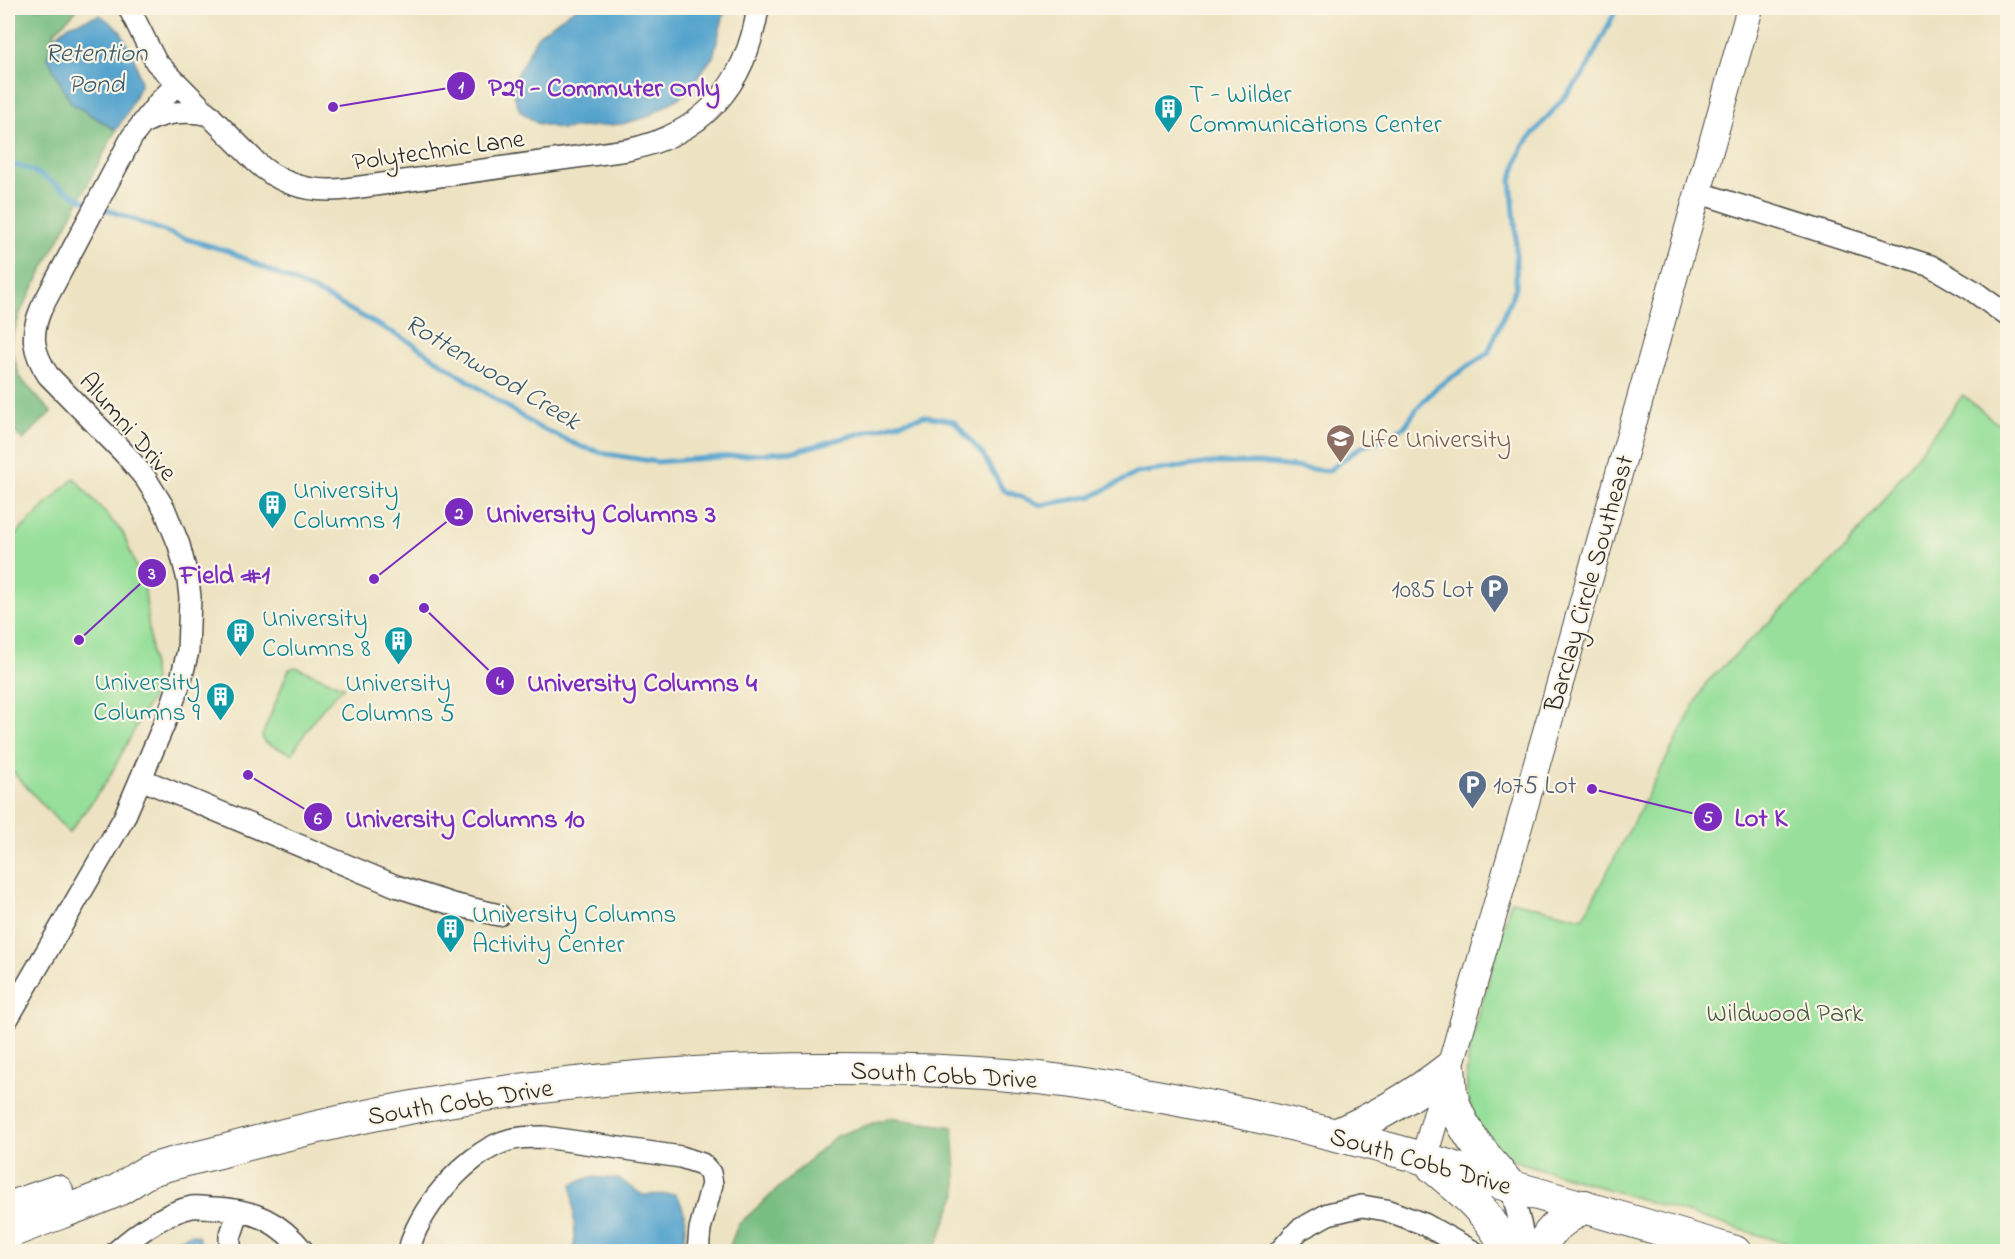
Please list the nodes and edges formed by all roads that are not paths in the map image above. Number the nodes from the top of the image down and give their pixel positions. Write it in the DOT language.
graph roads {
  1 [pos="129,8"];
  2 [pos="758,8"];
  3 [pos="1750,8"];
  4 [pos="177,84"];
  5 [pos="210,115"];
  6 [pos="140,125"];
  7 [pos="1697,192"];
  8 [pos="2007,316"];
  9 [pos="141,779"];
  10 [pos="499,915"];
  11 [pos="8,1018"];
  12 [pos="1449,1068"];
  13 [pos="1335,1135"];
  14 [pos="1424,1158"];
  15 [pos="141,1173"];
  16 [pos="1511,1186"];
  17 [pos="1585,1206"];
  18 [pos="8,1208"];
  19 [pos="238,1211"];
  20 [pos="8,1233"];
  21 [pos="1502,1249"];
  22 [pos="116,1251"];
  23 [pos="230,1251"];
  24 [pos="304,1251"];
  25 [pos="409,1251"];
  26 [pos="698,1251"];
  27 [pos="1279,1251"];
  28 [pos="1541,1251"];
  29 [pos="1735,1251"];
  1 -- 4 [label="street, Polytechnic Lane"];
  2 -- 5 [label="street, Polytechnic Lane"];
  3 -- 7 [label="street, Barclay Circle Southeast"];
  4 -- 5 [label="street, Polytechnic Lane"];
  4 -- 6 [label="street, Alumni Drive"];
  5 -- 6 [label="street"];
  6 -- 9 [label="street, Alumni Drive"];
  7 -- 8 [label="street"];
  7 -- 12 [label="street, Barclay Circle Southeast"];
  9 -- 10 [label="street"];
  9 -- 11 [label="street, Alumni Drive"];
  12 -- 13 [label="main road"];
  12 -- 14 [label="street, Barclay Circle Southeast"];
  12 -- 16 [label="main road"];
  13 -- 14 [label="main road, South Cobb Drive"];
  13 -- 15 [label="main road, South Cobb Drive"];
  14 -- 16 [label="main road, South Cobb Drive"];
  14 -- 21 [label="main road"];
  15 -- 18 [label="main road, South Cobb Drive"];
  15 -- 20 [label="main road, South Cobb Drive"];
  16 -- 17 [label="main road, South Cobb Drive"];
  16 -- 21 [label="street"];
  17 -- 28 [label="main road"];
  17 -- 29 [label="main road, South Cobb Drive"];
  19 -- 22 [label="street"];
  19 -- 23 [label="street"];
  19 -- 24 [label="street"];
  21 -- 27 [label="street"];
  25 -- 26 [label="street"];
}
